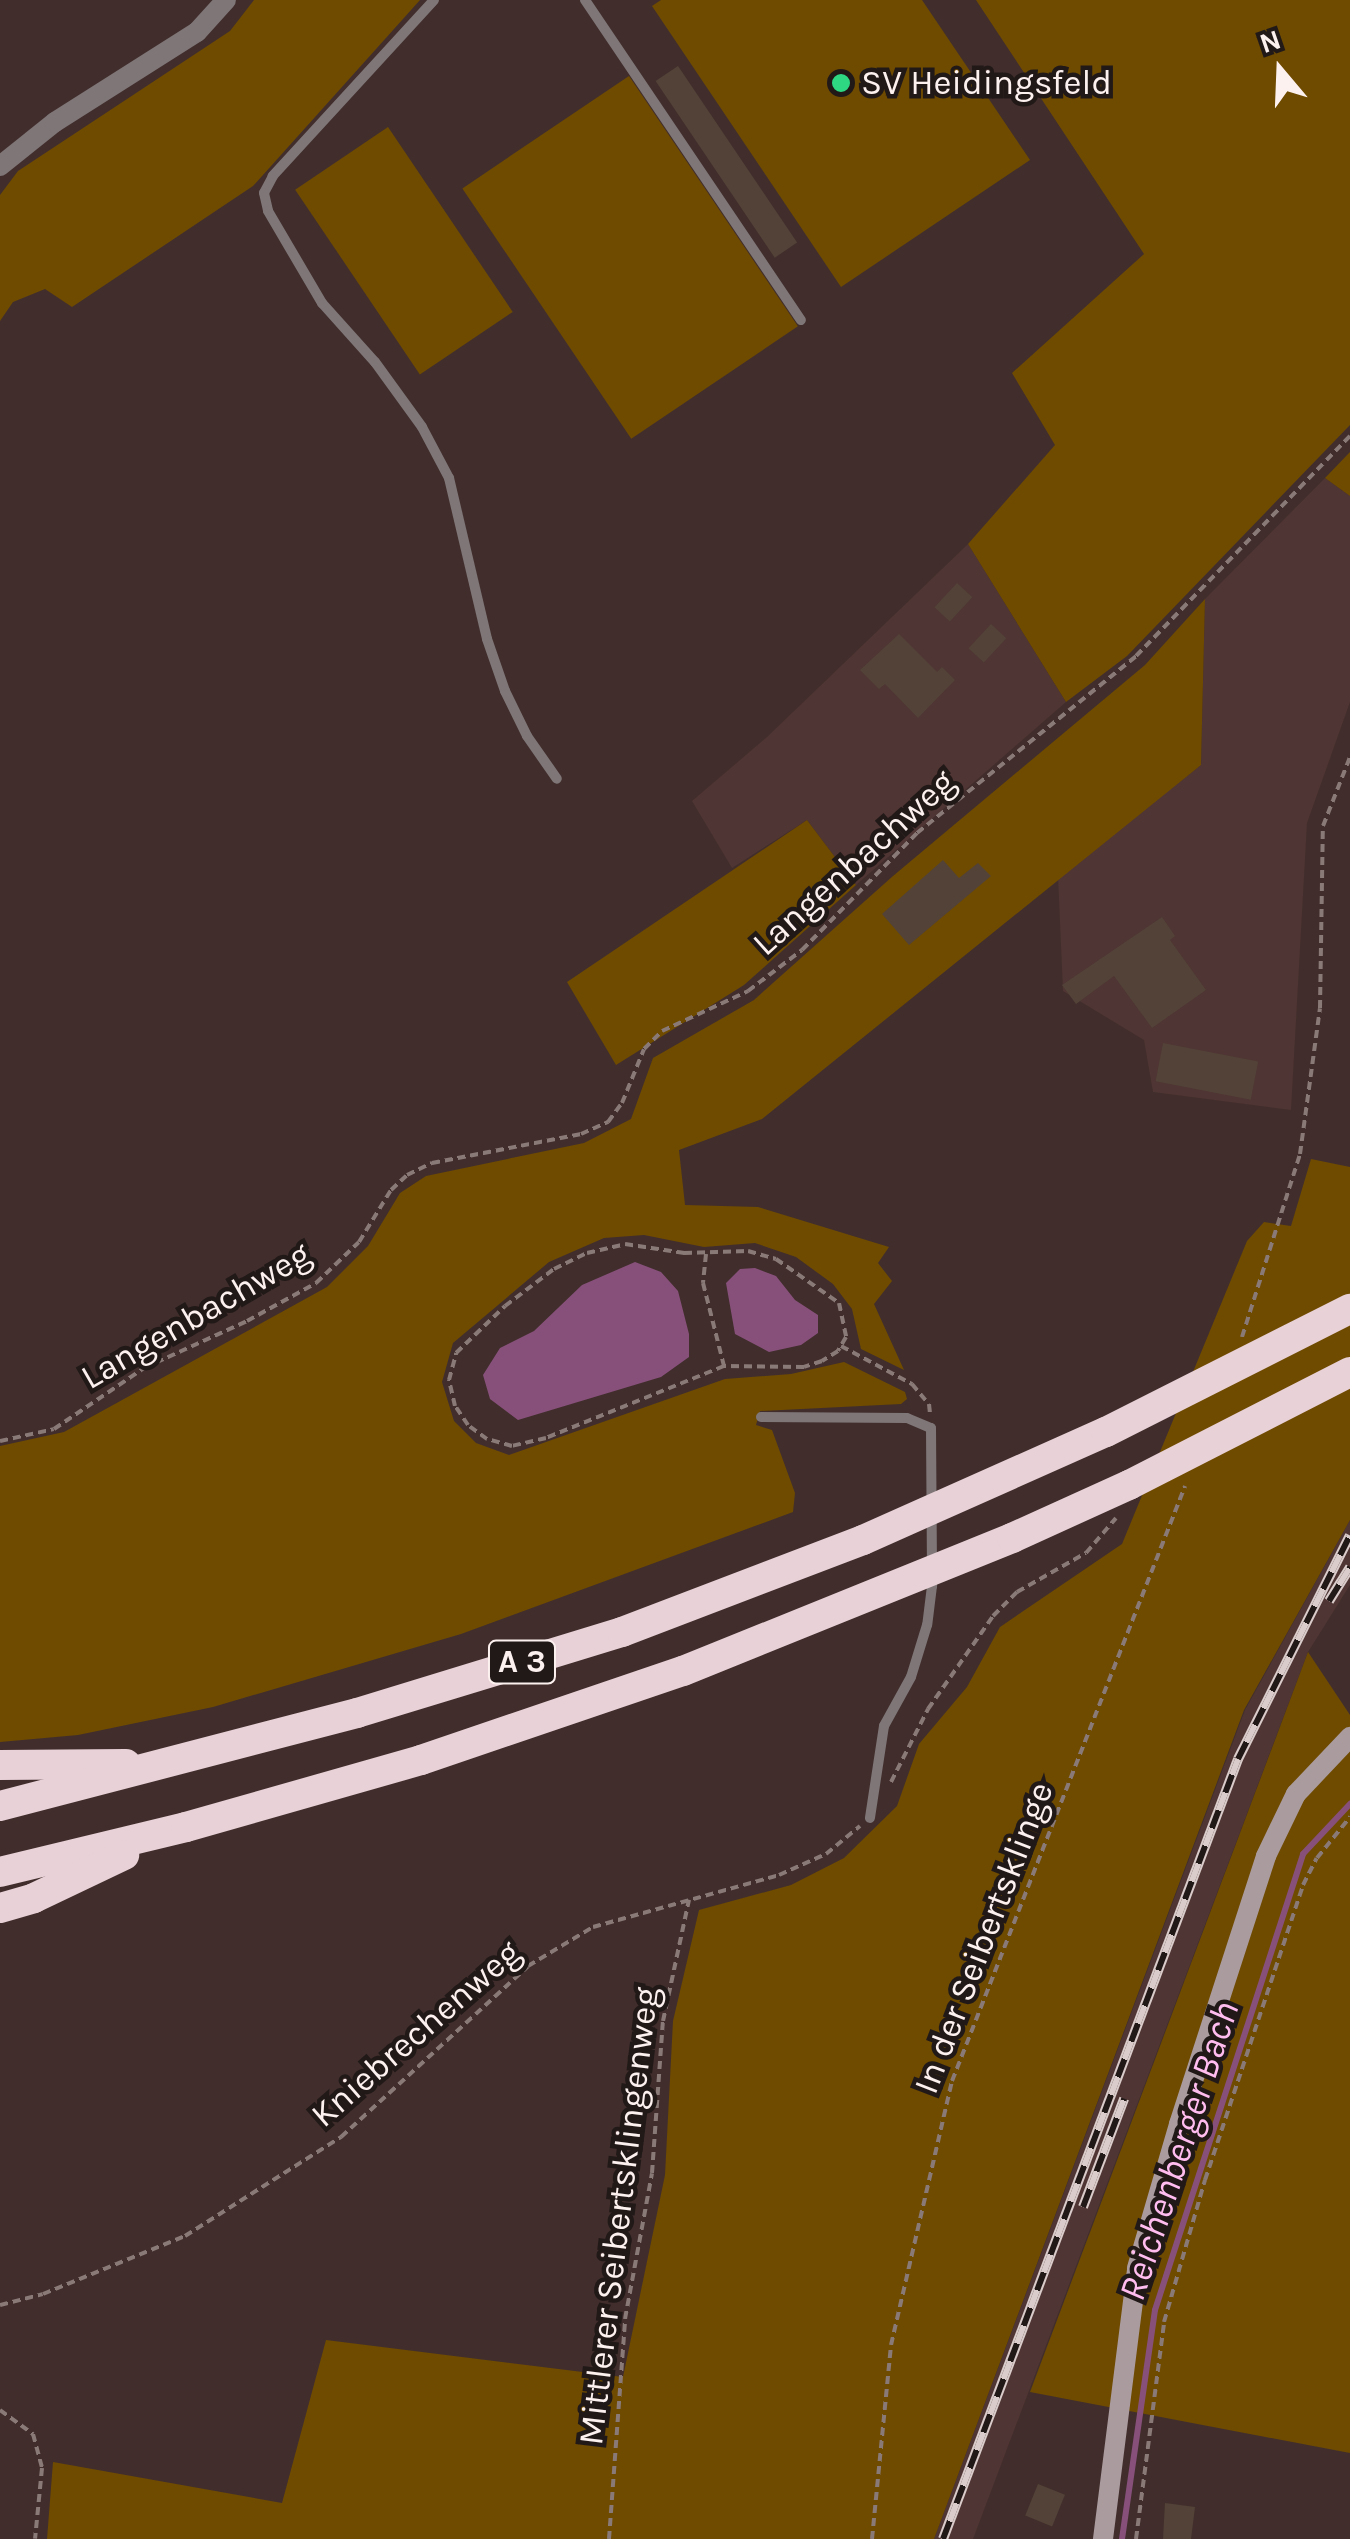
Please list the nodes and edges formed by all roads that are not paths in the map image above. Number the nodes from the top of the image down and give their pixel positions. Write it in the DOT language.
graph roads {
  1 [pos="226,0"];
  2 [pos="434,0"];
  3 [pos="585,0"];
  4 [pos="0,166"];
  5 [pos="801,320"];
  6 [pos="557,779"];
  7 [pos="1350,1308"];
  8 [pos="1350,1372"];
  9 [pos="761,1416"];
  10 [pos="1350,1736"];
  11 [pos="174,1763"];
  12 [pos="0,1765"];
  13 [pos="0,1806"];
  14 [pos="870,1818"];
  15 [pos="186,1826"];
  16 [pos="0,1872"];
  17 [pos="0,1908"];
  18 [pos="1103,2539"];
  1 -- 4 [label="street"];
  2 -- 6 [label="lane"];
  3 -- 5 [label="lane"];
  7 -- 11 [label="highway, A 3"];
  8 -- 15 [label="highway, A 3"];
  9 -- 14 [label="lane"];
  10 -- 18 [label="main road"];
  11 -- 12 [label="highway"];
  11 -- 13 [label="highway, A 3"];
  15 -- 16 [label="highway, A 3"];
  15 -- 17 [label="highway, A 3"];
}
